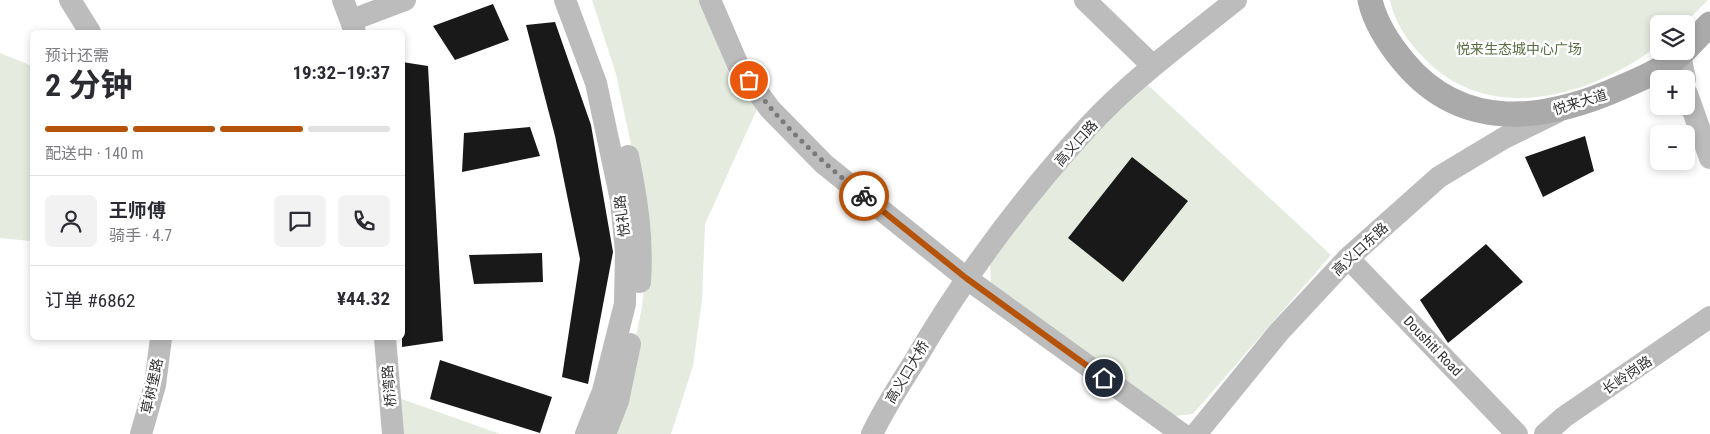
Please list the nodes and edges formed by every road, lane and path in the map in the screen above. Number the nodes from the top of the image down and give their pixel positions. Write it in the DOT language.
graph roads {
  1 [pos="70,0"];
  2 [pos="405,0"];
  3 [pos="565,0"];
  4 [pos="582,0"];
  5 [pos="710,0"];
  6 [pos="1085,0"];
  7 [pos="1236,0"];
  8 [pos="1370,0"];
  9 [pos="350,17"];
  10 [pos="1710,24"];
  11 [pos="89,30"];
  12 [pos="1695,40"];
  13 [pos="1674,60"];
  14 [pos="1153,66"];
  15 [pos="1662,70"];
  16 [pos="1650,78"];
  17 [pos="1562,110"];
  18 [pos="1695,114"];
  19 [pos="1710,158"];
  20 [pos="1348,258"];
  21 [pos="966,278"];
  22 [pos="943,312"];
  23 [pos="1710,318"];
  24 [pos="161,340"];
  25 [pos="385,340"];
  26 [pos="141,434"];
  27 [pos="393,434"];
  28 [pos="586,434"];
  29 [pos="605,434"];
  30 [pos="872,434"];
  31 [pos="1182,434"];
  32 [pos="1196,434"];
  33 [pos="1518,434"];
  34 [pos="1545,434"];
  1 -- 11 [label="main road"];
  2 -- 9 [label="main road"];
  3 -- 28 [label="main road, 悦礼路"];
  4 -- 29 [label="main road, 悦礼路"];
  5 -- 21 [label="main road"];
  6 -- 14 [label="main road"];
  7 -- 14 [label="main road, 高义口路"];
  8 -- 17 [label="main road, 悦来大道"];
  10 -- 12 [label="main road, 悦来大道"];
  13 -- 15 [label="main road, 悦来大道"];
  14 -- 21 [label="main road, 高义口路"];
  16 -- 17 [label="main road, 悦来大道"];
  17 -- 20 [label="main road, 高义口东路"];
  18 -- 19 [label="main road"];
  20 -- 32 [label="main road, 高义口东路"];
  20 -- 33 [label="main road, Doushiti Road"];
  21 -- 22 [label="main road, 高义口路"];
  21 -- 31 [label="main road"];
  22 -- 30 [label="main road, 高义口大桥"];
  23 -- 34 [label="main road, 长岭岗路"];
  24 -- 26 [label="main road, 草树堡路"];
  25 -- 27 [label="main road, 桥湾路"];
}
